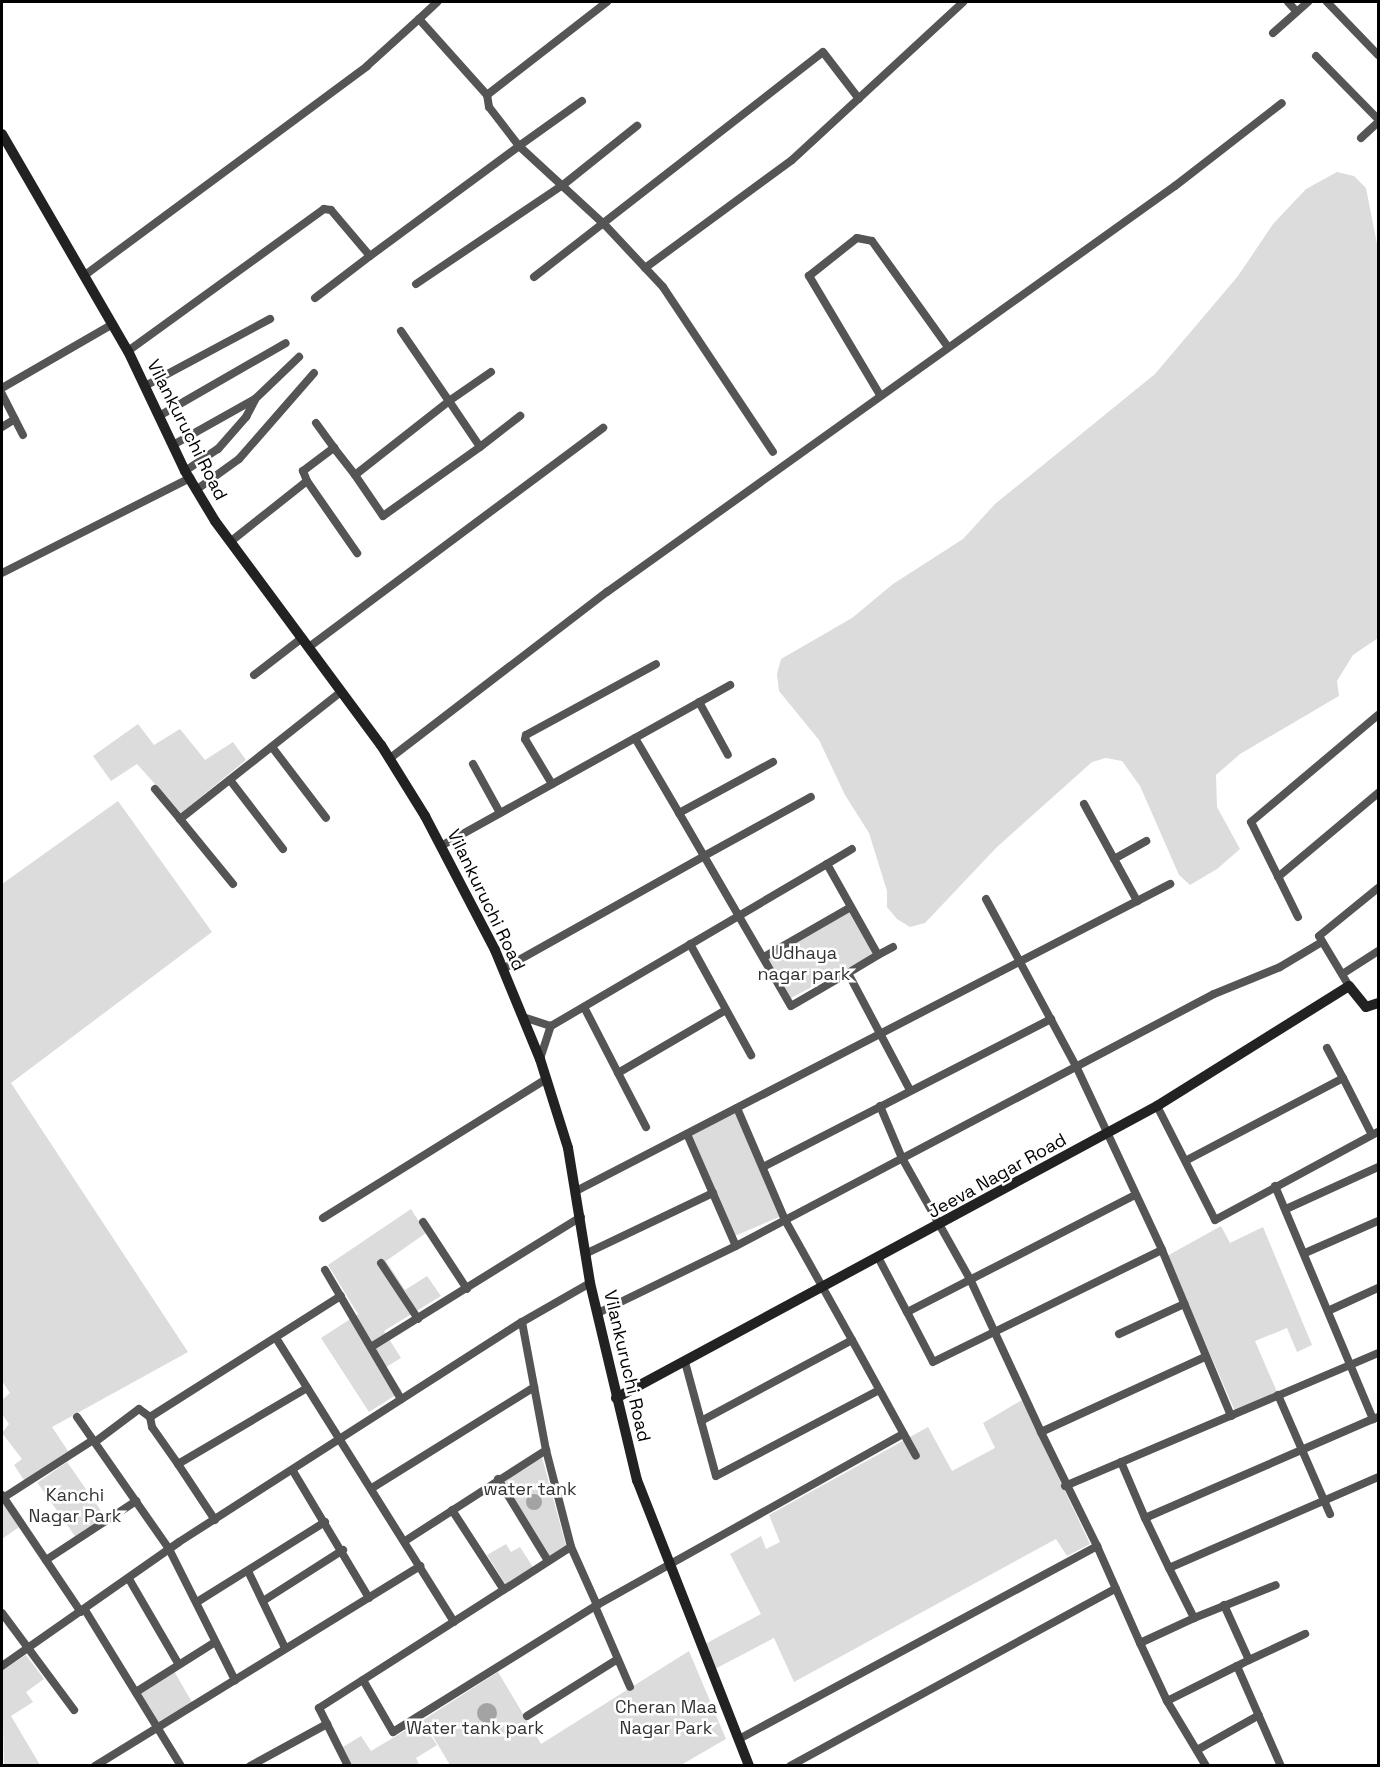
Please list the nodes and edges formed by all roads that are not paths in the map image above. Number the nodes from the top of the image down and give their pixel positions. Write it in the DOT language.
graph roads {
  1 [pos="437,2"];
  2 [pos="608,2"];
  3 [pos="963,2"];
  4 [pos="1288,2"];
  5 [pos="1308,2"];
  6 [pos="1327,2"];
  7 [pos="1296,11"];
  8 [pos="419,19"];
  9 [pos="1273,33"];
  10 [pos="1378,55"];
  11 [pos="1316,56"];
  12 [pos="487,95"];
  13 [pos="859,99"];
  14 [pos="582,101"];
  15 [pos="1282,103"];
  16 [pos="1378,121"];
  17 [pos="637,126"];
  18 [pos="2,134"];
  19 [pos="1361,138"];
  20 [pos="519,147"];
  21 [pos="563,185"];
  22 [pos="605,225"];
  23 [pos="370,256"];
  24 [pos="645,268"];
  25 [pos="85,276"];
  26 [pos="534,277"];
  27 [pos="416,284"];
  28 [pos="315,298"];
  29 [pos="270,319"];
  30 [pos="113,324"];
  31 [pos="401,331"];
  32 [pos="286,343"];
  33 [pos="948,347"];
  34 [pos="128,351"];
  35 [pos="299,357"];
  36 [pos="491,372"];
  37 [pos="314,373"];
  38 [pos="145,386"];
  39 [pos="2,388"];
  40 [pos="2,394"];
  41 [pos="880,395"];
  42 [pos="255,399"];
  43 [pos="449,401"];
  44 [pos="159,416"];
  45 [pos="520,416"];
  46 [pos="15,419"];
  47 [pos="316,423"];
  48 [pos="2,427"];
  49 [pos="603,429"];
  50 [pos="23,435"];
  51 [pos="173,445"];
  52 [pos="480,447"];
  53 [pos="334,448"];
  54 [pos="773,452"];
  55 [pos="187,474"];
  56 [pos="355,475"];
  57 [pos="307,481"];
  58 [pos="196,490"];
  59 [pos="231,542"];
  60 [pos="357,553"];
  61 [pos="2,573"];
  62 [pos="306,643"];
  63 [pos="656,664"];
  64 [pos="254,675"];
  65 [pos="730,685"];
  66 [pos="341,692"];
  67 [pos="699,702"];
  68 [pos="1378,715"];
  69 [pos="635,738"];
  70 [pos="272,747"];
  71 [pos="728,755"];
  72 [pos="389,759"];
  73 [pos="773,762"];
  74 [pos="473,764"];
  75 [pos="230,780"];
  76 [pos="552,784"];
  77 [pos="155,789"];
  78 [pos="1378,793"];
  79 [pos="811,797"];
  80 [pos="1084,804"];
  81 [pos="500,813"];
  82 [pos="679,813"];
  83 [pos="326,818"];
  84 [pos="180,819"];
  85 [pos="1146,841"];
  86 [pos="441,846"];
  87 [pos="283,849"];
  88 [pos="852,849"];
  89 [pos="704,856"];
  90 [pos="1114,859"];
  91 [pos="828,864"];
  92 [pos="1278,877"];
  93 [pos="233,884"];
  94 [pos="1170,884"];
  95 [pos="1378,888"];
  96 [pos="986,899"];
  97 [pos="1137,901"];
  98 [pos="851,907"];
  99 [pos="739,915"];
  100 [pos="1298,917"];
  101 [pos="1322,942"];
  102 [pos="690,945"];
  103 [pos="893,947"];
  104 [pos="1378,951"];
  105 [pos="878,955"];
  106 [pos="764,957"];
  107 [pos="1021,961"];
  108 [pos="503,969"];
  109 [pos="848,973"];
  110 [pos="1344,973"];
  111 [pos="1349,986"];
  112 [pos="1378,1003"];
  113 [pos="584,1007"];
  114 [pos="726,1010"];
  115 [pos="523,1017"];
  116 [pos="1051,1018"];
  117 [pos="551,1026"];
  118 [pos="881,1034"];
  119 [pos="1327,1048"];
  120 [pos="751,1056"];
  121 [pos="540,1059"];
  122 [pos="1076,1066"];
  123 [pos="618,1073"];
  124 [pos="1342,1078"];
  125 [pos="546,1079"];
  126 [pos="910,1090"];
  127 [pos="880,1106"];
  128 [pos="1157,1106"];
  129 [pos="737,1108"];
  130 [pos="646,1127"];
  131 [pos="1375,1133"];
  132 [pos="687,1134"];
  133 [pos="1106,1134"];
  134 [pos="902,1158"];
  135 [pos="1187,1160"];
  136 [pos="763,1167"];
  137 [pos="1378,1167"];
  138 [pos="1275,1186"];
  139 [pos="576,1191"];
  140 [pos="713,1193"];
  141 [pos="1135,1195"];
  142 [pos="1286,1209"];
  143 [pos="581,1217"];
  144 [pos="323,1218"];
  145 [pos="785,1220"];
  146 [pos="1378,1221"];
  147 [pos="423,1222"];
  148 [pos="939,1227"];
  149 [pos="736,1246"];
  150 [pos="1162,1250"];
  151 [pos="585,1254"];
  152 [pos="1305,1254"];
  153 [pos="879,1259"];
  154 [pos="381,1263"];
  155 [pos="325,1270"];
  156 [pos="970,1279"];
  157 [pos="590,1283"];
  158 [pos="825,1288"];
  159 [pos="1378,1288"];
  160 [pos="466,1289"];
  161 [pos="341,1296"];
  162 [pos="1184,1304"];
  163 [pos="1329,1310"];
  164 [pos="907,1312"];
  165 [pos="598,1313"];
  166 [pos="418,1318"];
  167 [pos="522,1322"];
  168 [pos="995,1332"];
  169 [pos="1119,1334"];
  170 [pos="276,1338"];
  171 [pos="852,1340"];
  172 [pos="371,1347"];
  173 [pos="1378,1353"];
  174 [pos="1205,1357"];
  175 [pos="685,1362"];
  176 [pos="1352,1364"];
  177 [pos="534,1387"];
  178 [pos="307,1388"];
  179 [pos="879,1390"];
  180 [pos="1278,1395"];
  181 [pos="616,1398"];
  182 [pos="401,1399"];
  183 [pos="1231,1416"];
  184 [pos="77,1417"];
  185 [pos="150,1417"];
  186 [pos="1376,1418"];
  187 [pos="701,1421"];
  188 [pos="1041,1432"];
  189 [pos="903,1434"];
  190 [pos="340,1439"];
  191 [pos="94,1441"];
  192 [pos="546,1450"];
  193 [pos="1302,1451"];
  194 [pos="916,1456"];
  195 [pos="1121,1462"];
  196 [pos="177,1464"];
  197 [pos="293,1471"];
  198 [pos="1378,1477"];
  199 [pos="498,1479"];
  200 [pos="1065,1486"];
  201 [pos="372,1488"];
  202 [pos="2,1497"];
  203 [pos="135,1501"];
  204 [pos="1324,1502"];
  205 [pos="452,1510"];
  206 [pos="1330,1514"];
  207 [pos="1145,1518"];
  208 [pos="215,1520"];
  209 [pos="325,1522"];
  210 [pos="405,1541"];
  211 [pos="1096,1546"];
  212 [pos="571,1547"];
  213 [pos="169,1550"];
  214 [pos="343,1550"];
  215 [pos="46,1560"];
  216 [pos="549,1561"];
  217 [pos="668,1565"];
  218 [pos="420,1566"];
  219 [pos="1169,1568"];
  220 [pos="248,1571"];
  221 [pos="129,1578"];
  222 [pos="1276,1585"];
  223 [pos="1116,1588"];
  224 [pos="504,1590"];
  225 [pos="369,1598"];
  226 [pos="262,1601"];
  227 [pos="197,1602"];
  228 [pos="596,1605"];
  229 [pos="1224,1605"];
  230 [pos="83,1611"];
  231 [pos="2,1613"];
  232 [pos="1194,1618"];
  233 [pos="453,1622"];
  234 [pos="1305,1634"];
  235 [pos="215,1642"];
  236 [pos="1140,1643"];
  237 [pos="285,1648"];
  238 [pos="27,1649"];
  239 [pos="618,1659"];
  240 [pos="1249,1660"];
  241 [pos="179,1665"];
  242 [pos="2,1666"];
  243 [pos="1237,1666"];
  244 [pos="235,1680"];
  245 [pos="363,1680"];
  246 [pos="630,1687"];
  247 [pos="136,1692"];
  248 [pos="1167,1701"];
  249 [pos="74,1710"];
  250 [pos="1259,1715"];
  251 [pos="527,1716"];
  252 [pos="327,1724"];
  253 [pos="159,1730"];
  254 [pos="739,1739"];
  255 [pos="1197,1750"];
  256 [pos="95,1766"];
  257 [pos="181,1766"];
  258 [pos="250,1766"];
  259 [pos="348,1766"];
  260 [pos="749,1766"];
  261 [pos="790,1766"];
  262 [pos="1206,1766"];
  263 [pos="1281,1766"];
  1 -- 8 [label="street"];
  2 -- 12 [label="street"];
  3 -- 13 [label="street"];
  4 -- 7 [label="street"];
  5 -- 7 [label="street"];
  6 -- 10 [label="street"];
  7 -- 9 [label="street"];
  8 -- 12 [label="street"];
  8 -- 25 [label="street"];
  11 -- 16 [label="street"];
  12 -- 20 [label="street"];
  13 -- 22 [label="street"];
  13 -- 24 [label="street"];
  14 -- 20 [label="street"];
  15 -- 33 [label="street"];
  16 -- 19 [label="street"];
  17 -- 21 [label="street"];
  18 -- 25 [label="main road, Vilankuruchi Road"];
  20 -- 21 [label="street"];
  20 -- 23 [label="street"];
  21 -- 22 [label="street"];
  21 -- 27 [label="street"];
  22 -- 24 [label="street"];
  22 -- 26 [label="street"];
  23 -- 28 [label="street"];
  23 -- 34 [label="street"];
  24 -- 54 [label="street"];
  25 -- 30 [label="main road, Vilankuruchi Road"];
  29 -- 38 [label="street"];
  30 -- 34 [label="main road, Vilankuruchi Road"];
  30 -- 39 [label="street"];
  31 -- 43 [label="street"];
  32 -- 44 [label="street"];
  33 -- 41 [label="street"];
  33 -- 41 [label="street"];
  34 -- 38 [label="main road, Vilankuruchi Road"];
  35 -- 42 [label="street"];
  36 -- 43 [label="street"];
  37 -- 58 [label="street"];
  38 -- 44 [label="main road, Vilankuruchi Road"];
  40 -- 46 [label="street"];
  41 -- 72 [label="street"];
  42 -- 51 [label="street"];
  42 -- 55 [label="street"];
  43 -- 52 [label="street"];
  43 -- 56 [label="street"];
  44 -- 51 [label="main road, Vilankuruchi Road"];
  45 -- 52 [label="street"];
  46 -- 48 [label="street"];
  46 -- 50 [label="street"];
  47 -- 53 [label="street"];
  49 -- 62 [label="street"];
  51 -- 55 [label="main road, Vilankuruchi Road"];
  52 -- 56 [label="street"];
  53 -- 56 [label="street"];
  53 -- 57 [label="street"];
  55 -- 58 [label="main road, Vilankuruchi Road"];
  55 -- 61 [label="street"];
  57 -- 59 [label="street"];
  57 -- 60 [label="street"];
  58 -- 59 [label="main road, Vilankuruchi Road"];
  59 -- 62 [label="main road, Vilankuruchi Road"];
  62 -- 64 [label="street"];
  62 -- 66 [label="main road, Vilankuruchi Road"];
  63 -- 76 [label="street"];
  65 -- 67 [label="street"];
  66 -- 70 [label="street"];
  66 -- 72 [label="main road, Vilankuruchi Road"];
  67 -- 69 [label="street"];
  67 -- 71 [label="street"];
  68 -- 92 [label="street"];
  69 -- 76 [label="street"];
  69 -- 82 [label="street"];
  70 -- 75 [label="street"];
  70 -- 83 [label="street"];
  72 -- 86 [label="main road, Vilankuruchi Road"];
  73 -- 82 [label="street"];
  74 -- 81 [label="street"];
  75 -- 84 [label="street"];
  75 -- 87 [label="street"];
  76 -- 81 [label="street"];
  77 -- 84 [label="street"];
  78 -- 92 [label="street"];
  79 -- 89 [label="street"];
  80 -- 90 [label="street"];
  81 -- 86 [label="street"];
  82 -- 89 [label="street"];
  84 -- 93 [label="street"];
  85 -- 90 [label="street"];
  86 -- 108 [label="main road, Vilankuruchi Road"];
  88 -- 91 [label="street"];
  89 -- 99 [label="street"];
  89 -- 108 [label="street"];
  90 -- 97 [label="street"];
  91 -- 98 [label="street"];
  91 -- 99 [label="street"];
  92 -- 100 [label="street"];
  94 -- 97 [label="street"];
  95 -- 101 [label="street"];
  96 -- 107 [label="street"];
  97 -- 107 [label="street"];
  98 -- 105 [label="street"];
  98 -- 106 [label="street"];
  99 -- 102 [label="street"];
  99 -- 106 [label="street"];
  101 -- 110 [label="street"];
  101 -- 122 [label="street"];
  102 -- 113 [label="street"];
  102 -- 114 [label="street"];
  103 -- 105 [label="street"];
  104 -- 110 [label="street"];
  105 -- 109 [label="street"];
  106 -- 109 [label="street"];
  107 -- 116 [label="street"];
  107 -- 118 [label="street"];
  108 -- 115 [label="main road, Vilankuruchi Road"];
  109 -- 118 [label="street"];
  110 -- 111 [label="street"];
  111 -- 112 [label="main road"];
  111 -- 128 [label="main road, Jeeva Nagar Road"];
  113 -- 117 [label="street"];
  113 -- 123 [label="street"];
  114 -- 120 [label="street"];
  114 -- 123 [label="street"];
  115 -- 117 [label="street"];
  115 -- 121 [label="main road, Vilankuruchi Road"];
  116 -- 122 [label="street"];
  116 -- 126 [label="street"];
  117 -- 121 [label="street"];
  118 -- 126 [label="street"];
  118 -- 129 [label="street"];
  119 -- 124 [label="street"];
  121 -- 125 [label="main road, Vilankuruchi Road"];
  122 -- 133 [label="street"];
  122 -- 134 [label="street"];
  123 -- 130 [label="street"];
  124 -- 131 [label="street"];
  124 -- 135 [label="street"];
  125 -- 139 [label="main road, Vilankuruchi Road"];
  125 -- 144 [label="street"];
  126 -- 127 [label="street"];
  127 -- 134 [label="street"];
  127 -- 136 [label="street"];
  128 -- 133 [label="main road, Jeeva Nagar Road"];
  128 -- 135 [label="street"];
  129 -- 132 [label="street"];
  129 -- 136 [label="street"];
  131 -- 138 [label="street"];
  132 -- 139 [label="street"];
  132 -- 140 [label="street"];
  133 -- 141 [label="street"];
  133 -- 148 [label="main road, Jeeva Nagar Road"];
  134 -- 145 [label="street"];
  134 -- 148 [label="street"];
  135 -- 138 [label="street"];
  136 -- 145 [label="street"];
  137 -- 142 [label="street"];
  138 -- 142 [label="street"];
  139 -- 143 [label="main road, Vilankuruchi Road"];
  140 -- 149 [label="street"];
  140 -- 151 [label="street"];
  141 -- 150 [label="street"];
  141 -- 156 [label="street"];
  142 -- 152 [label="street"];
  143 -- 151 [label="main road, Vilankuruchi Road"];
  143 -- 160 [label="street"];
  145 -- 149 [label="street"];
  145 -- 158 [label="street"];
  146 -- 152 [label="street"];
  147 -- 160 [label="street"];
  148 -- 153 [label="main road, Jeeva Nagar Road"];
  148 -- 156 [label="street"];
  149 -- 165 [label="street"];
  150 -- 162 [label="street"];
  150 -- 168 [label="street"];
  151 -- 157 [label="main road, Vilankuruchi Road"];
  152 -- 163 [label="street"];
  153 -- 158 [label="main road, Jeeva Nagar Road"];
  153 -- 164 [label="street"];
  154 -- 166 [label="street"];
  155 -- 161 [label="street"];
  156 -- 164 [label="street"];
  156 -- 168 [label="street"];
  157 -- 165 [label="main road, Vilankuruchi Road"];
  157 -- 167 [label="street"];
  158 -- 171 [label="street"];
  158 -- 175 [label="main road, Jeeva Nagar Road"];
  159 -- 163 [label="street"];
  160 -- 166 [label="street"];
  161 -- 170 [label="street"];
  161 -- 172 [label="street"];
  162 -- 169 [label="street"];
  162 -- 174 [label="street"];
  163 -- 176 [label="street"];
  164 -- 168 [label="street"];
  165 -- 181 [label="main road, Vilankuruchi Road"];
  166 -- 172 [label="street"];
  167 -- 177 [label="street"];
  167 -- 182 [label="street"];
  168 -- 188 [label="street"];
  170 -- 178 [label="street"];
  170 -- 185 [label="street"];
  171 -- 179 [label="street"];
  171 -- 187 [label="street"];
  172 -- 182 [label="street"];
  173 -- 176 [label="street"];
  174 -- 183 [label="street"];
  174 -- 188 [label="street"];
  175 -- 181 [label="main road, Jeeva Nagar Road"];
  175 -- 187 [label="street"];
  176 -- 180 [label="street"];
  176 -- 186 [label="street"];
  177 -- 192 [label="street"];
  177 -- 201 [label="street"];
  178 -- 190 [label="street"];
  178 -- 196 [label="street"];
  179 -- 187 [label="street"];
  179 -- 189 [label="street"];
  180 -- 183 [label="street"];
  180 -- 193 [label="street"];
  181 -- 217 [label="main road, Vilankuruchi Road"];
  182 -- 190 [label="street"];
  183 -- 195 [label="street"];
  184 -- 191 [label="street"];
  185 -- 191 [label="street"];
  185 -- 196 [label="street"];
  186 -- 193 [label="street"];
  188 -- 200 [label="street"];
  189 -- 194 [label="street"];
  189 -- 217 [label="street"];
  190 -- 197 [label="street"];
  190 -- 201 [label="street"];
  191 -- 202 [label="street"];
  191 -- 203 [label="street"];
  192 -- 199 [label="street"];
  192 -- 212 [label="street"];
  193 -- 204 [label="street"];
  193 -- 207 [label="street"];
  195 -- 200 [label="street"];
  195 -- 207 [label="street"];
  196 -- 208 [label="street"];
  197 -- 208 [label="street"];
  197 -- 209 [label="street"];
  198 -- 204 [label="street"];
  199 -- 205 [label="street"];
  199 -- 216 [label="street"];
  200 -- 211 [label="street"];
  201 -- 210 [label="street"];
  202 -- 215 [label="street"];
  203 -- 213 [label="street"];
  203 -- 215 [label="street"];
  204 -- 206 [label="street"];
  204 -- 219 [label="street"];
  205 -- 210 [label="street"];
  205 -- 224 [label="street"];
  207 -- 219 [label="street"];
  208 -- 213 [label="street"];
  209 -- 214 [label="street"];
  209 -- 220 [label="street"];
  210 -- 218 [label="street"];
  211 -- 223 [label="street"];
  211 -- 254 [label="street"];
  212 -- 216 [label="street"];
  212 -- 228 [label="street"];
  213 -- 221 [label="street"];
  213 -- 227 [label="street"];
  214 -- 225 [label="street"];
  214 -- 226 [label="street"];
  215 -- 230 [label="street"];
  216 -- 224 [label="street"];
  217 -- 228 [label="street"];
  217 -- 254 [label="main road, Vilankuruchi Road"];
  218 -- 225 [label="street"];
  218 -- 233 [label="street"];
  219 -- 232 [label="street"];
  220 -- 226 [label="street"];
  220 -- 227 [label="street"];
  221 -- 230 [label="street"];
  221 -- 241 [label="street"];
  222 -- 229 [label="street"];
  223 -- 236 [label="street"];
  223 -- 261 [label="street"];
  224 -- 233 [label="street"];
  225 -- 237 [label="street"];
  226 -- 237 [label="street"];
  227 -- 235 [label="street"];
  228 -- 239 [label="street"];
  228 -- 245 [label="street"];
  229 -- 232 [label="street"];
  229 -- 240 [label="street"];
  230 -- 238 [label="street"];
  230 -- 247 [label="street"];
  231 -- 238 [label="street"];
  232 -- 236 [label="street"];
  233 -- 245 [label="street"];
  234 -- 240 [label="street"];
  235 -- 241 [label="street"];
  235 -- 244 [label="street"];
  236 -- 248 [label="street"];
  237 -- 244 [label="street"];
  238 -- 242 [label="street"];
  238 -- 249 [label="street"];
  239 -- 246 [label="street"];
  239 -- 251 [label="street"];
  240 -- 243 [label="street"];
  241 -- 247 [label="street"];
  243 -- 248 [label="street"];
  243 -- 250 [label="street"];
  244 -- 253 [label="street"];
  245 -- 252 [label="street"];
  247 -- 253 [label="street"];
  248 -- 255 [label="street"];
  250 -- 255 [label="street"];
  250 -- 263 [label="street"];
  252 -- 258 [label="street"];
  252 -- 259 [label="street"];
  253 -- 256 [label="street"];
  253 -- 257 [label="street"];
  254 -- 260 [label="main road, Vilankuruchi Road"];
  255 -- 262 [label="street"];
}
